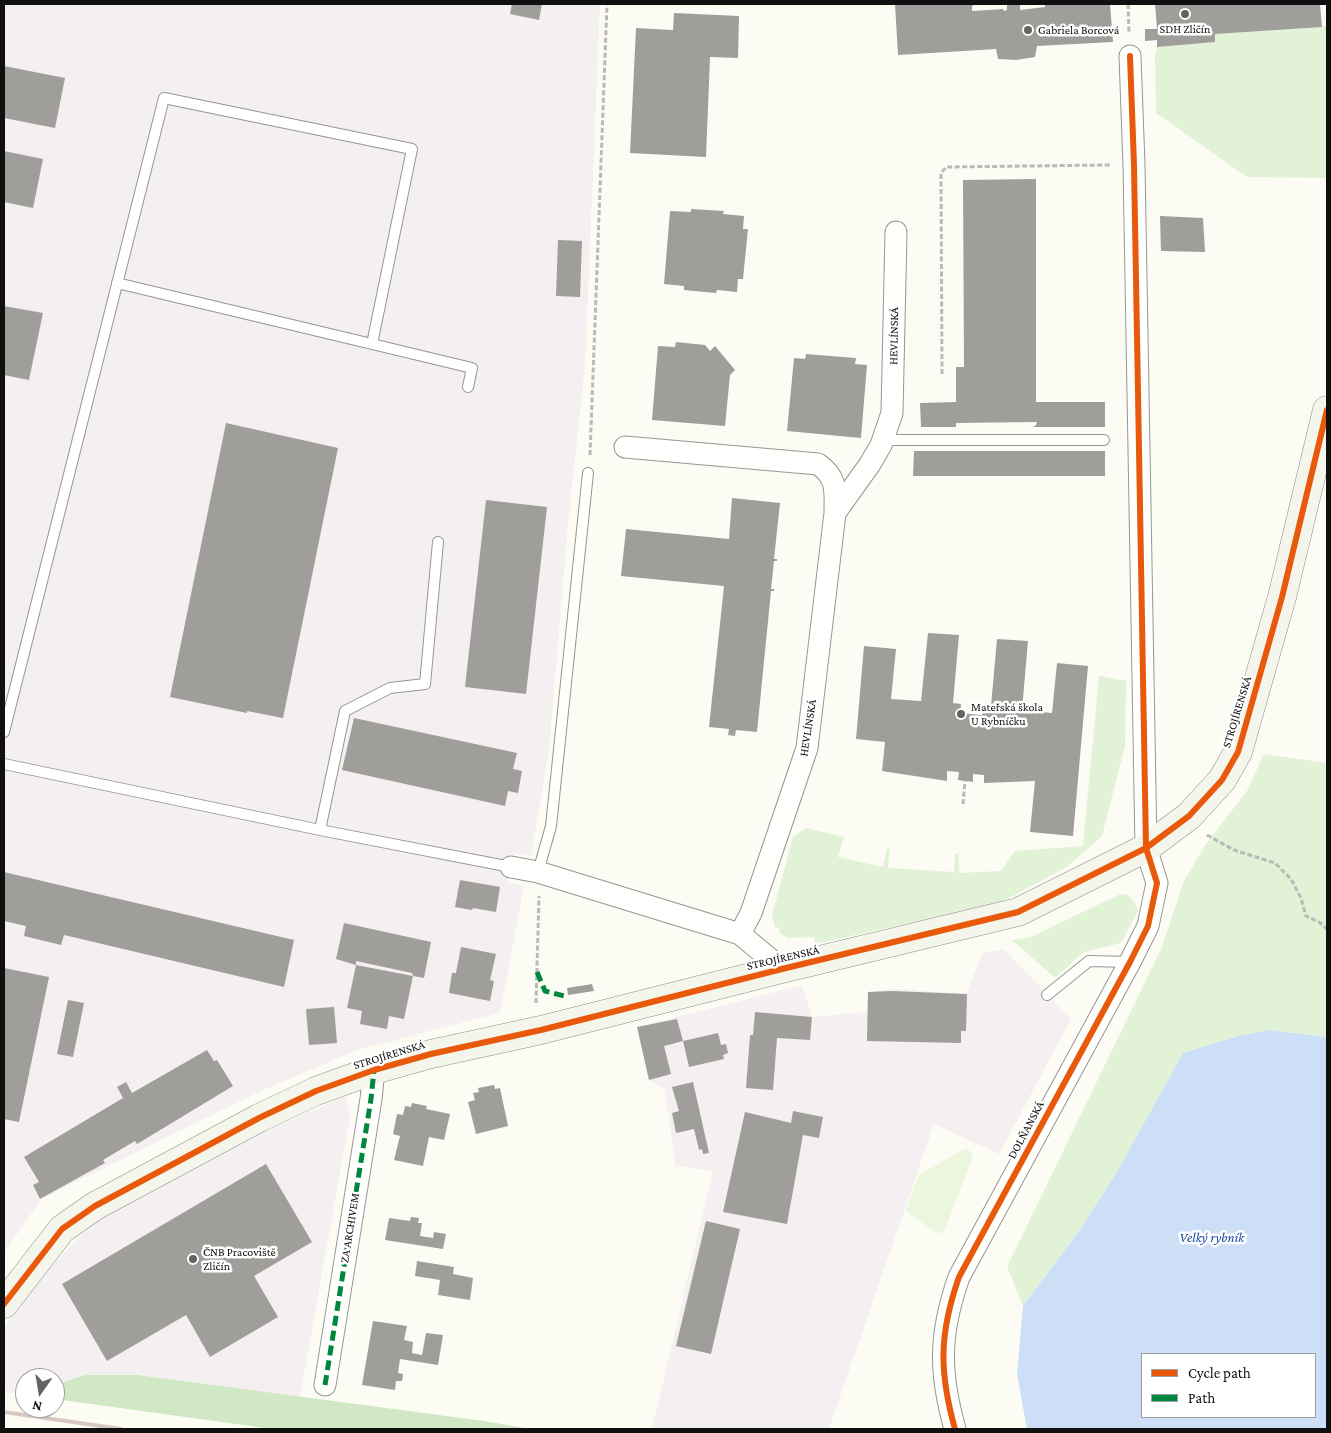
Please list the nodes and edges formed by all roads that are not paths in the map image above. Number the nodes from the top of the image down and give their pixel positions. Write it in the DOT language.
graph roads {
  1 [pos="1130,56"];
  2 [pos="896,232"];
  3 [pos="117,283"];
  4 [pos="372,344"];
  5 [pos="468,387"];
  6 [pos="1327,410"];
  7 [pos="884,440"];
  8 [pos="1104,440"];
  9 [pos="1324,440"];
  10 [pos="625,447"];
  11 [pos="588,473"];
  12 [pos="835,513"];
  13 [pos="438,542"];
  14 [pos="4,732"];
  15 [pos="4,764"];
  16 [pos="320,830"];
  17 [pos="1146,848"];
  18 [pos="511,867"];
  19 [pos="538,872"];
  20 [pos="740,934"];
  21 [pos="1130,962"];
  22 [pos="782,969"];
  23 [pos="1048,994"];
  24 [pos="374,1070"];
  25 [pos="4,1304"];
  26 [pos="325,1385"];
  27 [pos="956,1429"];
  1 -- 17 [label="street, DOLŇANSKÁ"];
  2 -- 7 [label="street, HEVLÍNSKÁ"];
  3 -- 4 [label="lane"];
  3 -- 4 [label="lane"];
  3 -- 14 [label="lane"];
  4 -- 5 [label="lane"];
  6 -- 9 [label="street, STROJÍRENSKÁ"];
  7 -- 8 [label="lane"];
  7 -- 12 [label="street, HEVLÍNSKÁ"];
  9 -- 17 [label="street, STROJÍRENSKÁ"];
  10 -- 12 [label="street, HEVLÍNSKÁ"];
  11 -- 19 [label="lane"];
  12 -- 20 [label="street, HEVLÍNSKÁ"];
  13 -- 16 [label="lane"];
  15 -- 16 [label="lane"];
  16 -- 18 [label="lane"];
  17 -- 21 [label="street, DOLŇANSKÁ"];
  17 -- 22 [label="street, STROJÍRENSKÁ"];
  18 -- 19 [label="street"];
  19 -- 20 [label="street"];
  20 -- 22 [label="street"];
  21 -- 23 [label="lane"];
  21 -- 27 [label="street, DOLŇANSKÁ"];
  22 -- 24 [label="street, STROJÍRENSKÁ"];
  24 -- 25 [label="street, STROJÍRENSKÁ"];
  24 -- 26 [label="street, ZA ARCHIVEM"];
}
